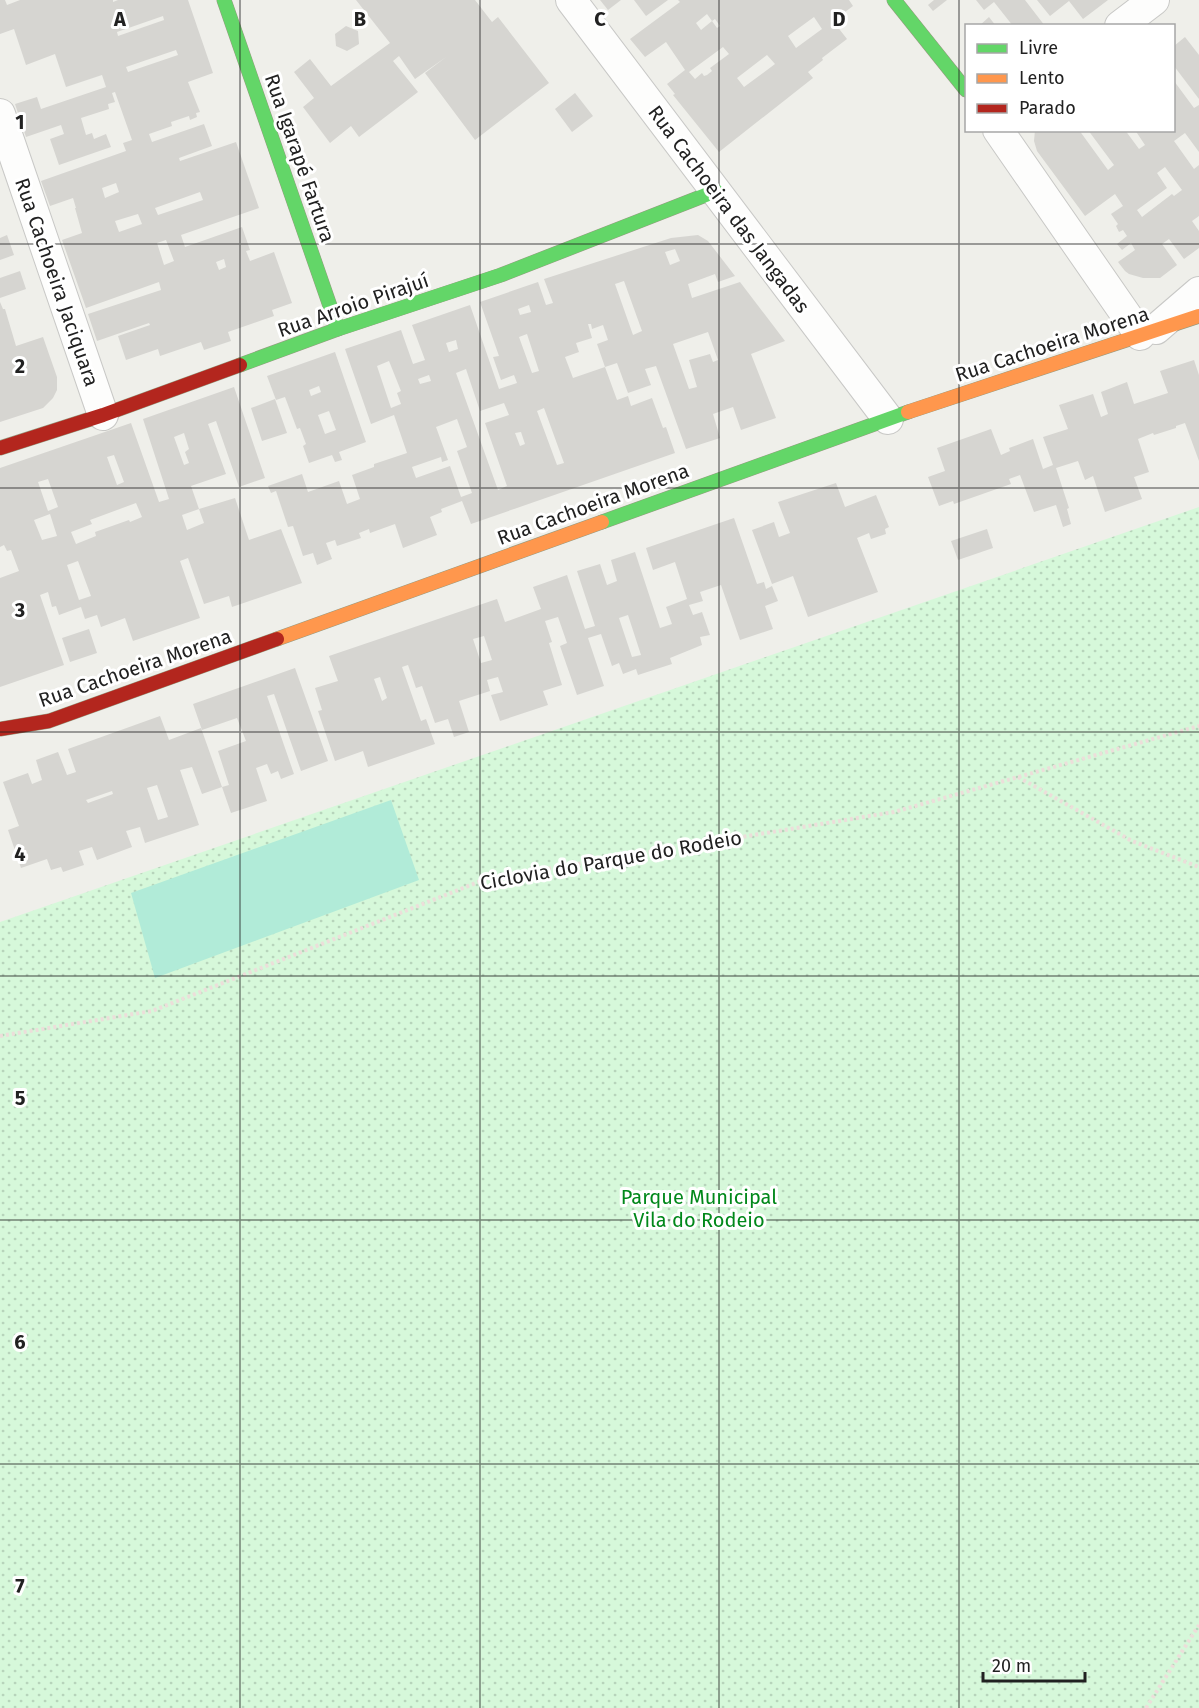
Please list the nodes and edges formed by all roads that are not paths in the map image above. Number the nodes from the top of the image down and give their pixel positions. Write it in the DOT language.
graph roads {
  1 [pos="225,0"];
  2 [pos="571,0"];
  3 [pos="894,0"];
  4 [pos="1154,0"];
  5 [pos="1123,24"];
  6 [pos="965,89"];
  7 [pos="0,114"];
  8 [pos="999,132"];
  9 [pos="716,191"];
  10 [pos="1199,292"];
  11 [pos="1199,316"];
  12 [pos="338,329"];
  13 [pos="1146,334"];
  14 [pos="103,415"];
  15 [pos="888,419"];
  16 [pos="0,448"];
  17 [pos="0,729"];
  1 -- 12 [label="street, Rua Igarapé Fartura"];
  2 -- 9 [label="street, Rua Cachoeira das Jangadas"];
  3 -- 6 [label="street"];
  4 -- 5 [label="street"];
  7 -- 14 [label="street, Rua Cachoeira Jaciquara"];
  8 -- 13 [label="street"];
  9 -- 12 [label="street, Rua Arroio Pirajuí"];
  9 -- 15 [label="street, Rua Cachoeira das Jangadas"];
  10 -- 13 [label="street"];
  11 -- 13 [label="street, Rua Cachoeira Morena"];
  12 -- 14 [label="street, Rua Arroio Pirajuí"];
  13 -- 15 [label="street, Rua Cachoeira Morena"];
  14 -- 16 [label="street, Rua Arroio Pirajuí"];
  15 -- 17 [label="street, Rua Cachoeira Morena"];
}
